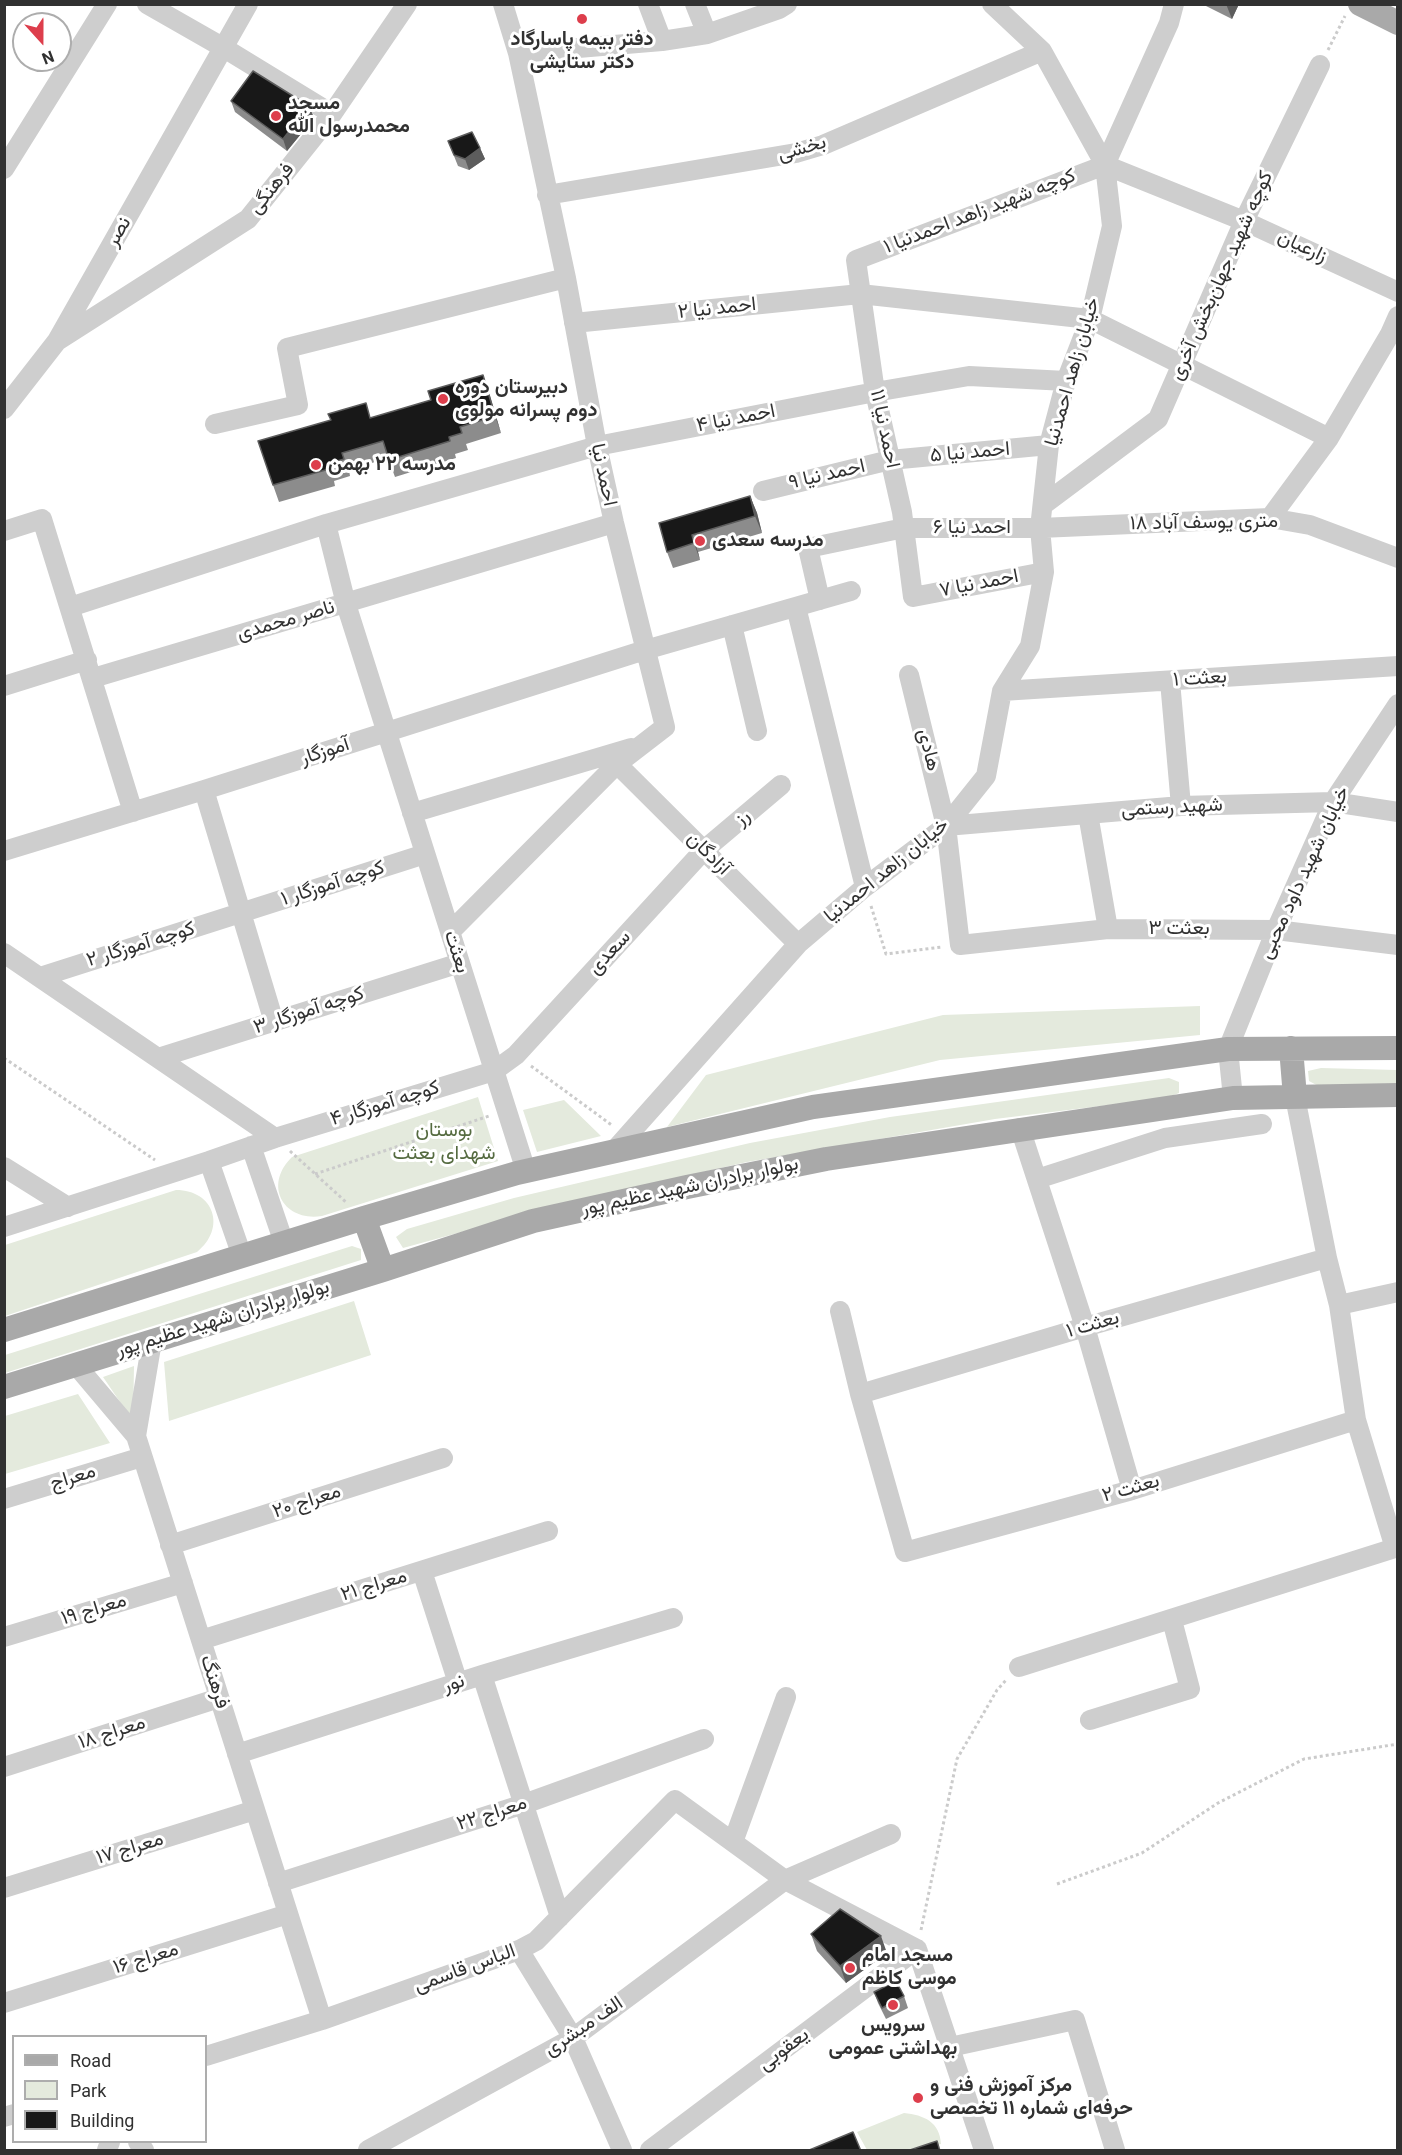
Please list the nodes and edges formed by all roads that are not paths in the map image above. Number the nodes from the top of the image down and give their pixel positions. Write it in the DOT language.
graph roads {
  1 [pos="107,4"];
  2 [pos="147,4"];
  3 [pos="248,4"];
  4 [pos="407,4"];
  5 [pos="503,4"];
  6 [pos="648,4"];
  7 [pos="695,4"];
  8 [pos="992,4"];
  9 [pos="1174,4"];
  10 [pos="781,6"];
  11 [pos="1353,10"];
  12 [pos="1011,12"];
  13 [pos="1398,22"];
  14 [pos="707,33"];
  15 [pos="662,40"];
  16 [pos="224,48"];
  17 [pos="1042,51"];
  18 [pos="518,53"];
  19 [pos="1320,65"];
  20 [pos="332,114"];
  21 [pos="1105,165"];
  22 [pos="4,169"];
  23 [pos="547,195"];
  24 [pos="1244,221"];
  25 [pos="856,260"];
  26 [pos="566,278"];
  27 [pos="1398,292"];
  28 [pos="860,294"];
  29 [pos="1090,319"];
  30 [pos="574,324"];
  31 [pos="1395,329"];
  32 [pos="57,341"];
  33 [pos="1183,365"];
  34 [pos="1066,381"];
  35 [pos="875,392"];
  36 [pos="4,409"];
  37 [pos="214,424"];
  38 [pos="1329,438"];
  39 [pos="1049,445"];
  40 [pos="597,446"];
  41 [pos="890,460"];
  42 [pos="763,491"];
  43 [pos="1043,505"];
  44 [pos="1270,518"];
  45 [pos="614,523"];
  46 [pos="326,524"];
  47 [pos="904,528"];
  48 [pos="1040,528"];
  49 [pos="4,531"];
  50 [pos="1398,558"];
  51 [pos="1044,572"];
  52 [pos="851,591"];
  53 [pos="913,597"];
  54 [pos="820,600"];
  55 [pos="346,604"];
  56 [pos="70,607"];
  57 [pos="796,607"];
  58 [pos="732,625"];
  59 [pos="645,650"];
  60 [pos="1398,666"];
  61 [pos="90,669"];
  62 [pos="909,675"];
  63 [pos="1170,681"];
  64 [pos="4,686"];
  65 [pos="1002,691"];
  66 [pos="1398,704"];
  67 [pos="757,731"];
  68 [pos="386,733"];
  69 [pos="643,745"];
  70 [pos="617,764"];
  71 [pos="781,785"];
  72 [pos="204,790"];
  73 [pos="1333,802"];
  74 [pos="1181,806"];
  75 [pos="133,812"];
  76 [pos="1398,812"];
  77 [pos="412,813"];
  78 [pos="1088,814"];
  79 [pos="946,825"];
  80 [pos="704,850"];
  81 [pos="4,851"];
  82 [pos="425,854"];
  83 [pos="865,887"];
  84 [pos="242,914"];
  85 [pos="1108,929"];
  86 [pos="1276,930"];
  87 [pos="450,932"];
  88 [pos="798,944"];
  89 [pos="960,945"];
  90 [pos="1398,945"];
  91 [pos="4,952"];
  92 [pos="460,963"];
  93 [pos="40,977"];
  94 [pos="274,1022"];
  95 [pos="1290,1048"];
  96 [pos="1398,1048"];
  97 [pos="1228,1049"];
  98 [pos="159,1058"];
  99 [pos="494,1071"];
  100 [pos="1398,1095"];
  101 [pos="1295,1097"];
  102 [pos="1233,1098"];
  103 [pos="1262,1124"];
  104 [pos="1020,1128"];
  105 [pos="275,1138"];
  106 [pos="620,1144"];
  107 [pos="251,1146"];
  108 [pos="209,1161"];
  109 [pos="4,1167"];
  110 [pos="526,1171"];
  111 [pos="1037,1179"];
  112 [pos="68,1207"];
  113 [pos="364,1218"];
  114 [pos="4,1227"];
  115 [pos="284,1243"];
  116 [pos="243,1256"];
  117 [pos="1327,1258"];
  118 [pos="383,1270"];
  119 [pos="1398,1292"];
  120 [pos="1339,1305"];
  121 [pos="840,1311"];
  122 [pos="1085,1327"];
  123 [pos="4,1330"];
  124 [pos="152,1341"];
  125 [pos="76,1365"];
  126 [pos="4,1387"];
  127 [pos="860,1394"];
  128 [pos="1356,1420"];
  129 [pos="136,1436"];
  130 [pos="142,1458"];
  131 [pos="443,1458"];
  132 [pos="1132,1490"];
  133 [pos="4,1499"];
  134 [pos="548,1531"];
  135 [pos="170,1545"];
  136 [pos="422,1571"];
  137 [pos="183,1583"];
  138 [pos="673,1618"];
  139 [pos="1172,1620"];
  140 [pos="4,1637"];
  141 [pos="201,1640"];
  142 [pos="1019,1667"];
  143 [pos="482,1675"];
  144 [pos="458,1683"];
  145 [pos="786,1697"];
  146 [pos="219,1698"];
  147 [pos="1090,1720"];
  148 [pos="704,1739"];
  149 [pos="237,1754"];
  150 [pos="4,1767"];
  151 [pos="524,1804"];
  152 [pos="255,1810"];
  153 [pos="891,1834"];
  154 [pos="733,1842"];
  155 [pos="785,1880"];
  156 [pos="278,1883"];
  157 [pos="4,1888"];
  158 [pos="288,1914"];
  159 [pos="560,1917"];
  160 [pos="917,1949"];
  161 [pos="519,1950"];
  162 [pos="4,2003"];
  163 [pos="322,2020"];
  164 [pos="573,2038"];
  165 [pos="950,2047"];
  166 [pos="207,2056"];
  167 [pos="369,2151"];
  168 [pos="622,2151"];
  169 [pos="650,2151"];
  170 [pos="984,2151"];
  171 [pos="1115,2151"];
  1 -- 22 [label="street"];
  2 -- 16 [label="street"];
  3 -- 16 [label="street, نصر"];
  4 -- 20 [label="street, فرهنگی"];
  5 -- 18 [label="street, احمد نیا"];
  6 -- 15 [label="street"];
  7 -- 14 [label="street"];
  8 -- 12 [label="street, خیابان زاهد احمدنیا"];
  9 -- 21 [label="street"];
  10 -- 14 [label="street"];
  11 -- 13 [label="main road"];
  12 -- 17 [label="street, خیابان زاهد احمدنیا"];
  14 -- 15 [label="street"];
  15 -- 18 [label="street"];
  16 -- 20 [label="street"];
  16 -- 32 [label="street, نصر"];
  17 -- 21 [label="street, خیابان زاهد احمدنیا"];
  17 -- 23 [label="street, بخشی"];
  18 -- 23 [label="street, احمد نیا"];
  19 -- 24 [label="street, کوچه شهید جهان‌بخش آخری"];
  20 -- 32 [label="street, فرهنگی"];
  21 -- 24 [label="street, زارعیان"];
  21 -- 25 [label="street, کوچه شهید زاهد احمدنیا ۱"];
  21 -- 29 [label="street, خیابان زاهد احمدنیا"];
  23 -- 26 [label="street, احمد نیا"];
  24 -- 27 [label="street, زارعیان"];
  24 -- 33 [label="street, کوچه شهید جهان‌بخش آخری"];
  25 -- 28 [label="street, احمد نیا ۱۱"];
  26 -- 30 [label="street, احمد نیا"];
  26 -- 37 [label="street"];
  28 -- 29 [label="street, احمد نیا ۲"];
  28 -- 30 [label="street, احمد نیا ۲"];
  28 -- 35 [label="street, احمد نیا ۱۱"];
  29 -- 33 [label="street"];
  29 -- 34 [label="street, خیابان زاهد احمدنیا"];
  30 -- 40 [label="street, احمد نیا"];
  31 -- 38 [label="street"];
  32 -- 36 [label="street, نصر"];
  33 -- 38 [label="street"];
  33 -- 43 [label="street, کوچه شهید جهان‌بخش آخری"];
  34 -- 35 [label="street, احمد نیا ۴"];
  34 -- 39 [label="street, خیابان زاهد احمدنیا"];
  35 -- 40 [label="street, احمد نیا ۴"];
  35 -- 41 [label="street, احمد نیا ۱۱"];
  38 -- 44 [label="street"];
  39 -- 41 [label="street, احمد نیا ۵"];
  39 -- 43 [label="street, خیابان زاهد احمدنیا"];
  40 -- 45 [label="street, احمد نیا"];
  40 -- 46 [label="street, احمد نیا ۴"];
  41 -- 42 [label="street, احمد نیا ۹"];
  41 -- 47 [label="street, احمد نیا ۱۱"];
  43 -- 48 [label="street, خیابان زاهد احمدنیا"];
  44 -- 48 [label="street, ۱۸ متری یوسف آباد"];
  44 -- 50 [label="street, ۱۸ متری یوسف آباد"];
  45 -- 55 [label="street, ناصر محمدی"];
  45 -- 59 [label="street, احمد نیا"];
  46 -- 55 [label="street, بعثت"];
  46 -- 56 [label="street, احمد نیا ۴"];
  47 -- 48 [label="street, احمد نیا ۶"];
  47 -- 53 [label="street, احمد نیا ۱۱"];
  47 -- 54 [label="street, احمد نیا ۶"];
  48 -- 51 [label="street, خیابان زاهد احمدنیا"];
  49 -- 56 [label="street"];
  51 -- 53 [label="street, احمد نیا ۷"];
  51 -- 65 [label="street, خیابان زاهد احمدنیا"];
  52 -- 54 [label="street"];
  54 -- 57 [label="street"];
  55 -- 61 [label="street, ناصر محمدی"];
  55 -- 68 [label="street, بعثت"];
  56 -- 61 [label="street"];
  57 -- 58 [label="street"];
  57 -- 83 [label="street"];
  58 -- 59 [label="street"];
  58 -- 67 [label="street"];
  59 -- 68 [label="street, آموزگار"];
  59 -- 69 [label="street, احمد نیا"];
  60 -- 63 [label="street, بعثت ۱"];
  61 -- 64 [label="street, ناصر محمدی"];
  61 -- 75 [label="street"];
  62 -- 79 [label="street, هادی"];
  63 -- 65 [label="street, بعثت ۱"];
  63 -- 74 [label="street"];
  65 -- 79 [label="street, خیابان زاهد احمدنیا"];
  66 -- 73 [label="street, خیابان شهید داود محبی"];
  68 -- 72 [label="street, آموزگار"];
  68 -- 77 [label="street, بعثت"];
  69 -- 70 [label="street"];
  69 -- 77 [label="street"];
  70 -- 80 [label="street, آزادگان"];
  70 -- 87 [label="street"];
  71 -- 80 [label="street, رز"];
  72 -- 75 [label="street, آموزگار"];
  72 -- 84 [label="street"];
  73 -- 74 [label="street, شهید رستمی"];
  73 -- 76 [label="street, شهید رستمی"];
  73 -- 86 [label="street, خیابان شهید داود محبی"];
  74 -- 78 [label="street, شهید رستمی"];
  75 -- 81 [label="street, آموزگار"];
  77 -- 82 [label="street, بعثت"];
  78 -- 79 [label="street, شهید رستمی"];
  78 -- 85 [label="street"];
  79 -- 83 [label="street, خیابان زاهد احمدنیا"];
  79 -- 89 [label="street, هادی"];
  80 -- 88 [label="street, آزادگان"];
  80 -- 99 [label="street, سعدی"];
  82 -- 84 [label="street, کوچه آموزگار ۱"];
  82 -- 87 [label="street, بعثت"];
  83 -- 88 [label="street, خیابان زاهد احمدنیا"];
  84 -- 93 [label="street, کوچه آموزگار ۲"];
  84 -- 94 [label="street"];
  85 -- 86 [label="street, بعثت ۳"];
  85 -- 89 [label="street, بعثت ۳"];
  86 -- 90 [label="street, بعثت ۳"];
  86 -- 97 [label="street, خیابان شهید داود محبی"];
  87 -- 92 [label="street, بعثت"];
  88 -- 106 [label="street, خیابان زاهد احمدنیا"];
  91 -- 93 [label="street"];
  92 -- 94 [label="street, کوچه آموزگار ۳"];
  92 -- 99 [label="street, بعثت"];
  93 -- 98 [label="street"];
  94 -- 98 [label="street, کوچه آموزگار ۳"];
  95 -- 96 [label="main road"];
  95 -- 97 [label="main road"];
  95 -- 101 [label="main road"];
  97 -- 102 [label="street"];
  97 -- 106 [label="main road"];
  98 -- 105 [label="street"];
  99 -- 105 [label="street, کوچه آموزگار ۴"];
  99 -- 110 [label="street, بعثت"];
  100 -- 101 [label="main road, بولوار برادران شهید عظیم‌ پور"];
  101 -- 102 [label="main road, بولوار برادران شهید عظیم‌ پور"];
  101 -- 117 [label="street"];
  102 -- 104 [label="main road, بولوار برادران شهید عظیم‌ پور"];
  103 -- 111 [label="street"];
  104 -- 111 [label="street"];
  104 -- 118 [label="main road, بولوار برادران شهید عظیم‌ پور"];
  105 -- 107 [label="street, کوچه آموزگار ۴"];
  106 -- 110 [label="main road"];
  107 -- 108 [label="street, کوچه آموزگار ۴"];
  107 -- 115 [label="street"];
  108 -- 112 [label="street, کوچه آموزگار ۴"];
  108 -- 116 [label="street"];
  109 -- 112 [label="street"];
  110 -- 113 [label="main road"];
  111 -- 122 [label="street"];
  112 -- 114 [label="street, کوچه آموزگار ۴"];
  113 -- 115 [label="main road"];
  113 -- 118 [label="main road"];
  115 -- 116 [label="main road"];
  116 -- 123 [label="main road"];
  117 -- 120 [label="street"];
  117 -- 122 [label="street, بعثت ۱"];
  118 -- 124 [label="main road, بولوار برادران شهید عظیم‌ پور"];
  119 -- 120 [label="street"];
  120 -- 128 [label="street"];
  121 -- 127 [label="street"];
  122 -- 127 [label="street, بعثت ۱"];
  122 -- 132 [label="street"];
  124 -- 125 [label="main road, بولوار برادران شهید عظیم‌ پور"];
  124 -- 129 [label="street, فرهنگ"];
  125 -- 126 [label="main road, بولوار برادران شهید عظیم‌ پور"];
  125 -- 129 [label="street"];
  127 -- 132 [label="street, بعثت ۲"];
  128 -- 132 [label="street, بعثت ۲"];
  128 -- 139 [label="street"];
  129 -- 130 [label="street, فرهنگ"];
  130 -- 133 [label="street, معراج"];
  130 -- 135 [label="street, فرهنگ"];
  131 -- 135 [label="street, معراج ۲۰"];
  134 -- 136 [label="street, معراج ۲۱"];
  135 -- 137 [label="street, فرهنگ"];
  136 -- 141 [label="street, معراج ۲۱"];
  136 -- 144 [label="street"];
  137 -- 140 [label="street, معراج ۱۹"];
  137 -- 141 [label="street, فرهنگ"];
  138 -- 143 [label="street, نور"];
  139 -- 142 [label="street"];
  139 -- 147 [label="street"];
  141 -- 146 [label="street, فرهنگ"];
  143 -- 144 [label="street, نور"];
  143 -- 151 [label="street"];
  144 -- 149 [label="street, نور"];
  145 -- 154 [label="street"];
  146 -- 149 [label="street, فرهنگ"];
  146 -- 150 [label="street, معراج ۱۸"];
  148 -- 151 [label="street, معراج ۲۲"];
  149 -- 152 [label="street, فرهنگ"];
  151 -- 156 [label="street, معراج ۲۲"];
  151 -- 159 [label="street"];
  152 -- 156 [label="street, فرهنگ"];
  152 -- 157 [label="street, معراج ۱۷"];
  153 -- 155 [label="street, الف مبشری"];
  154 -- 155 [label="street"];
  154 -- 159 [label="street, الیاس قاسمی"];
  155 -- 160 [label="street"];
  155 -- 164 [label="street, الف مبشری"];
  156 -- 158 [label="street, فرهنگ"];
  158 -- 162 [label="street, معراج ۱۶"];
  158 -- 163 [label="street, فرهنگ"];
  159 -- 161 [label="street, الیاس قاسمی"];
  160 -- 165 [label="street"];
  160 -- 169 [label="street, یعقوبی"];
  161 -- 163 [label="street, الیاس قاسمی"];
  161 -- 164 [label="street"];
  163 -- 166 [label="street, الیاس قاسمی"];
  164 -- 167 [label="street, الف مبشری"];
  164 -- 168 [label="street"];
  165 -- 170 [label="street"];
  165 -- 171 [label="street"];
}
